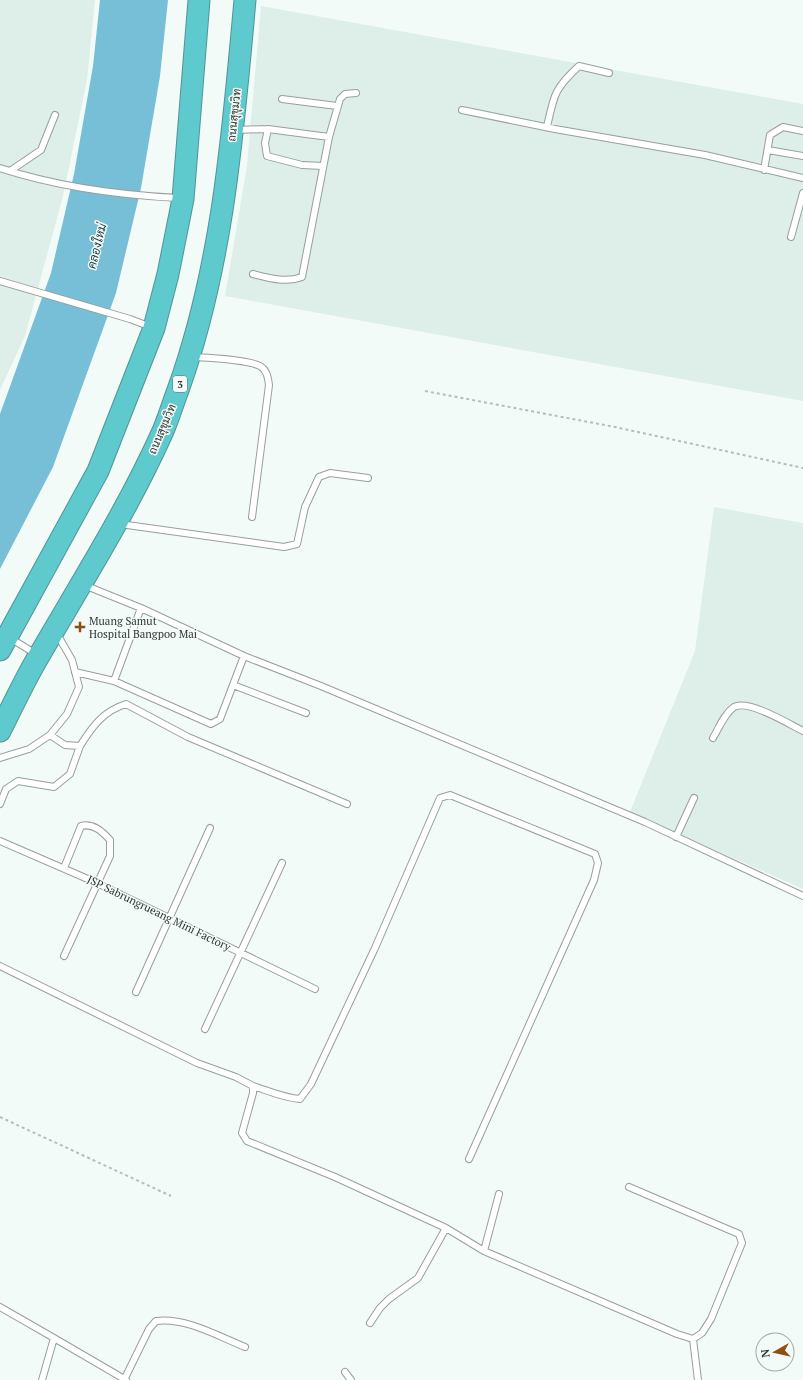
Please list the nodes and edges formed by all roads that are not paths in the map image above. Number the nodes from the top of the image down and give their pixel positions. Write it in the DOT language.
graph roads {
  1 [pos="199,0"];
  2 [pos="245,0"];
  3 [pos="609,73"];
  4 [pos="356,93"];
  5 [pos="282,99"];
  6 [pos="337,106"];
  7 [pos="462,110"];
  8 [pos="55,115"];
  9 [pos="547,127"];
  10 [pos="268,129"];
  11 [pos="233,130"];
  12 [pos="803,131"];
  13 [pos="328,137"];
  14 [pos="768,150"];
  15 [pos="803,156"];
  16 [pos="323,166"];
  17 [pos="0,168"];
  18 [pos="764,170"];
  19 [pos="10,171"];
  20 [pos="803,178"];
  21 [pos="803,193"];
  22 [pos="183,199"];
  23 [pos="791,237"];
  24 [pos="253,274"];
  25 [pos="0,282"];
  26 [pos="154,328"];
  27 [pos="190,357"];
  28 [pos="368,478"];
  29 [pos="252,517"];
  30 [pos="117,523"];
  31 [pos="83,584"];
  32 [pos="141,608"];
  33 [pos="54,630"];
  34 [pos="3,640"];
  35 [pos="39,656"];
  36 [pos="244,656"];
  37 [pos="75,672"];
  38 [pos="114,681"];
  39 [pos="233,685"];
  40 [pos="306,712"];
  41 [pos="0,731"];
  42 [pos="803,731"];
  43 [pos="50,736"];
  44 [pos="713,738"];
  45 [pos="80,746"];
  46 [pos="0,758"];
  47 [pos="694,798"];
  48 [pos="0,804"];
  49 [pos="347,804"];
  50 [pos="210,828"];
  51 [pos="676,837"];
  52 [pos="0,841"];
  53 [pos="282,863"];
  54 [pos="64,868"];
  55 [pos="97,882"];
  56 [pos="803,896"];
  57 [pos="171,918"];
  58 [pos="241,953"];
  59 [pos="64,956"];
  60 [pos="0,966"];
  61 [pos="315,989"];
  62 [pos="136,992"];
  63 [pos="205,1029"];
  64 [pos="253,1086"];
  65 [pos="469,1159"];
  66 [pos="629,1187"];
  67 [pos="499,1194"];
  68 [pos="446,1228"];
  69 [pos="484,1251"];
  70 [pos="0,1307"];
  71 [pos="370,1323"];
  72 [pos="54,1338"];
  73 [pos="693,1339"];
  74 [pos="245,1347"];
  75 [pos="345,1372"];
  76 [pos="126,1379"];
  77 [pos="42,1380"];
  78 [pos="351,1380"];
  79 [pos="698,1380"];
  1 -- 22 [label="highway"];
  2 -- 11 [label="highway, ถนนสุขุมวิท / 3"];
  3 -- 9 [label="lane"];
  4 -- 6 [label="lane"];
  5 -- 6 [label="lane"];
  6 -- 13 [label="lane"];
  7 -- 9 [label="lane"];
  8 -- 19 [label="lane"];
  9 -- 18 [label="lane"];
  10 -- 11 [label="lane"];
  10 -- 13 [label="lane"];
  10 -- 16 [label="lane"];
  11 -- 27 [label="highway, ถนนสุขุมวิท / 3"];
  12 -- 14 [label="lane"];
  13 -- 16 [label="lane"];
  14 -- 15 [label="lane"];
  14 -- 18 [label="lane"];
  16 -- 24 [label="lane"];
  17 -- 19 [label="lane"];
  18 -- 20 [label="lane"];
  19 -- 22 [label="lane"];
  21 -- 23 [label="lane"];
  22 -- 26 [label="highway"];
  25 -- 26 [label="lane"];
  26 -- 34 [label="highway"];
  27 -- 29 [label="lane"];
  27 -- 30 [label="highway, ถนนสุขุมวิท / 3"];
  28 -- 30 [label="lane"];
  30 -- 31 [label="highway, ถนนสุขุมวิท / 3"];
  31 -- 32 [label="lane"];
  31 -- 33 [label="highway, ถนนสุขุมวิท / 3"];
  32 -- 36 [label="lane"];
  32 -- 38 [label="lane"];
  33 -- 35 [label="highway, ถนนสุขุมวิท / 3"];
  33 -- 37 [label="lane"];
  34 -- 35 [label="lane"];
  35 -- 41 [label="highway, ถนนสุขุมวิท / 3"];
  36 -- 39 [label="lane"];
  36 -- 51 [label="lane"];
  37 -- 38 [label="lane"];
  37 -- 43 [label="lane"];
  38 -- 39 [label="lane"];
  39 -- 40 [label="lane"];
  42 -- 44 [label="lane"];
  43 -- 45 [label="lane"];
  43 -- 46 [label="lane"];
  45 -- 48 [label="lane"];
  45 -- 49 [label="lane"];
  47 -- 51 [label="lane"];
  50 -- 57 [label="lane"];
  51 -- 56 [label="lane"];
  52 -- 54 [label="lane, JSP Sabrungrueang Mini Factory"];
  53 -- 58 [label="lane"];
  54 -- 55 [label="lane, JSP Sabrungrueang Mini Factory"];
  54 -- 55 [label="lane"];
  55 -- 57 [label="lane, JSP Sabrungrueang Mini Factory"];
  55 -- 59 [label="lane"];
  57 -- 58 [label="lane, JSP Sabrungrueang Mini Factory"];
  57 -- 62 [label="lane"];
  58 -- 61 [label="lane, JSP Sabrungrueang Mini Factory"];
  58 -- 63 [label="lane"];
  60 -- 64 [label="lane"];
  64 -- 65 [label="lane"];
  64 -- 68 [label="lane"];
  66 -- 73 [label="lane"];
  67 -- 69 [label="lane"];
  68 -- 69 [label="lane"];
  68 -- 71 [label="lane"];
  69 -- 73 [label="lane"];
  70 -- 72 [label="lane"];
  72 -- 76 [label="lane"];
  72 -- 77 [label="lane"];
  73 -- 79 [label="lane"];
  74 -- 76 [label="lane"];
  75 -- 78 [label="lane"];
}
